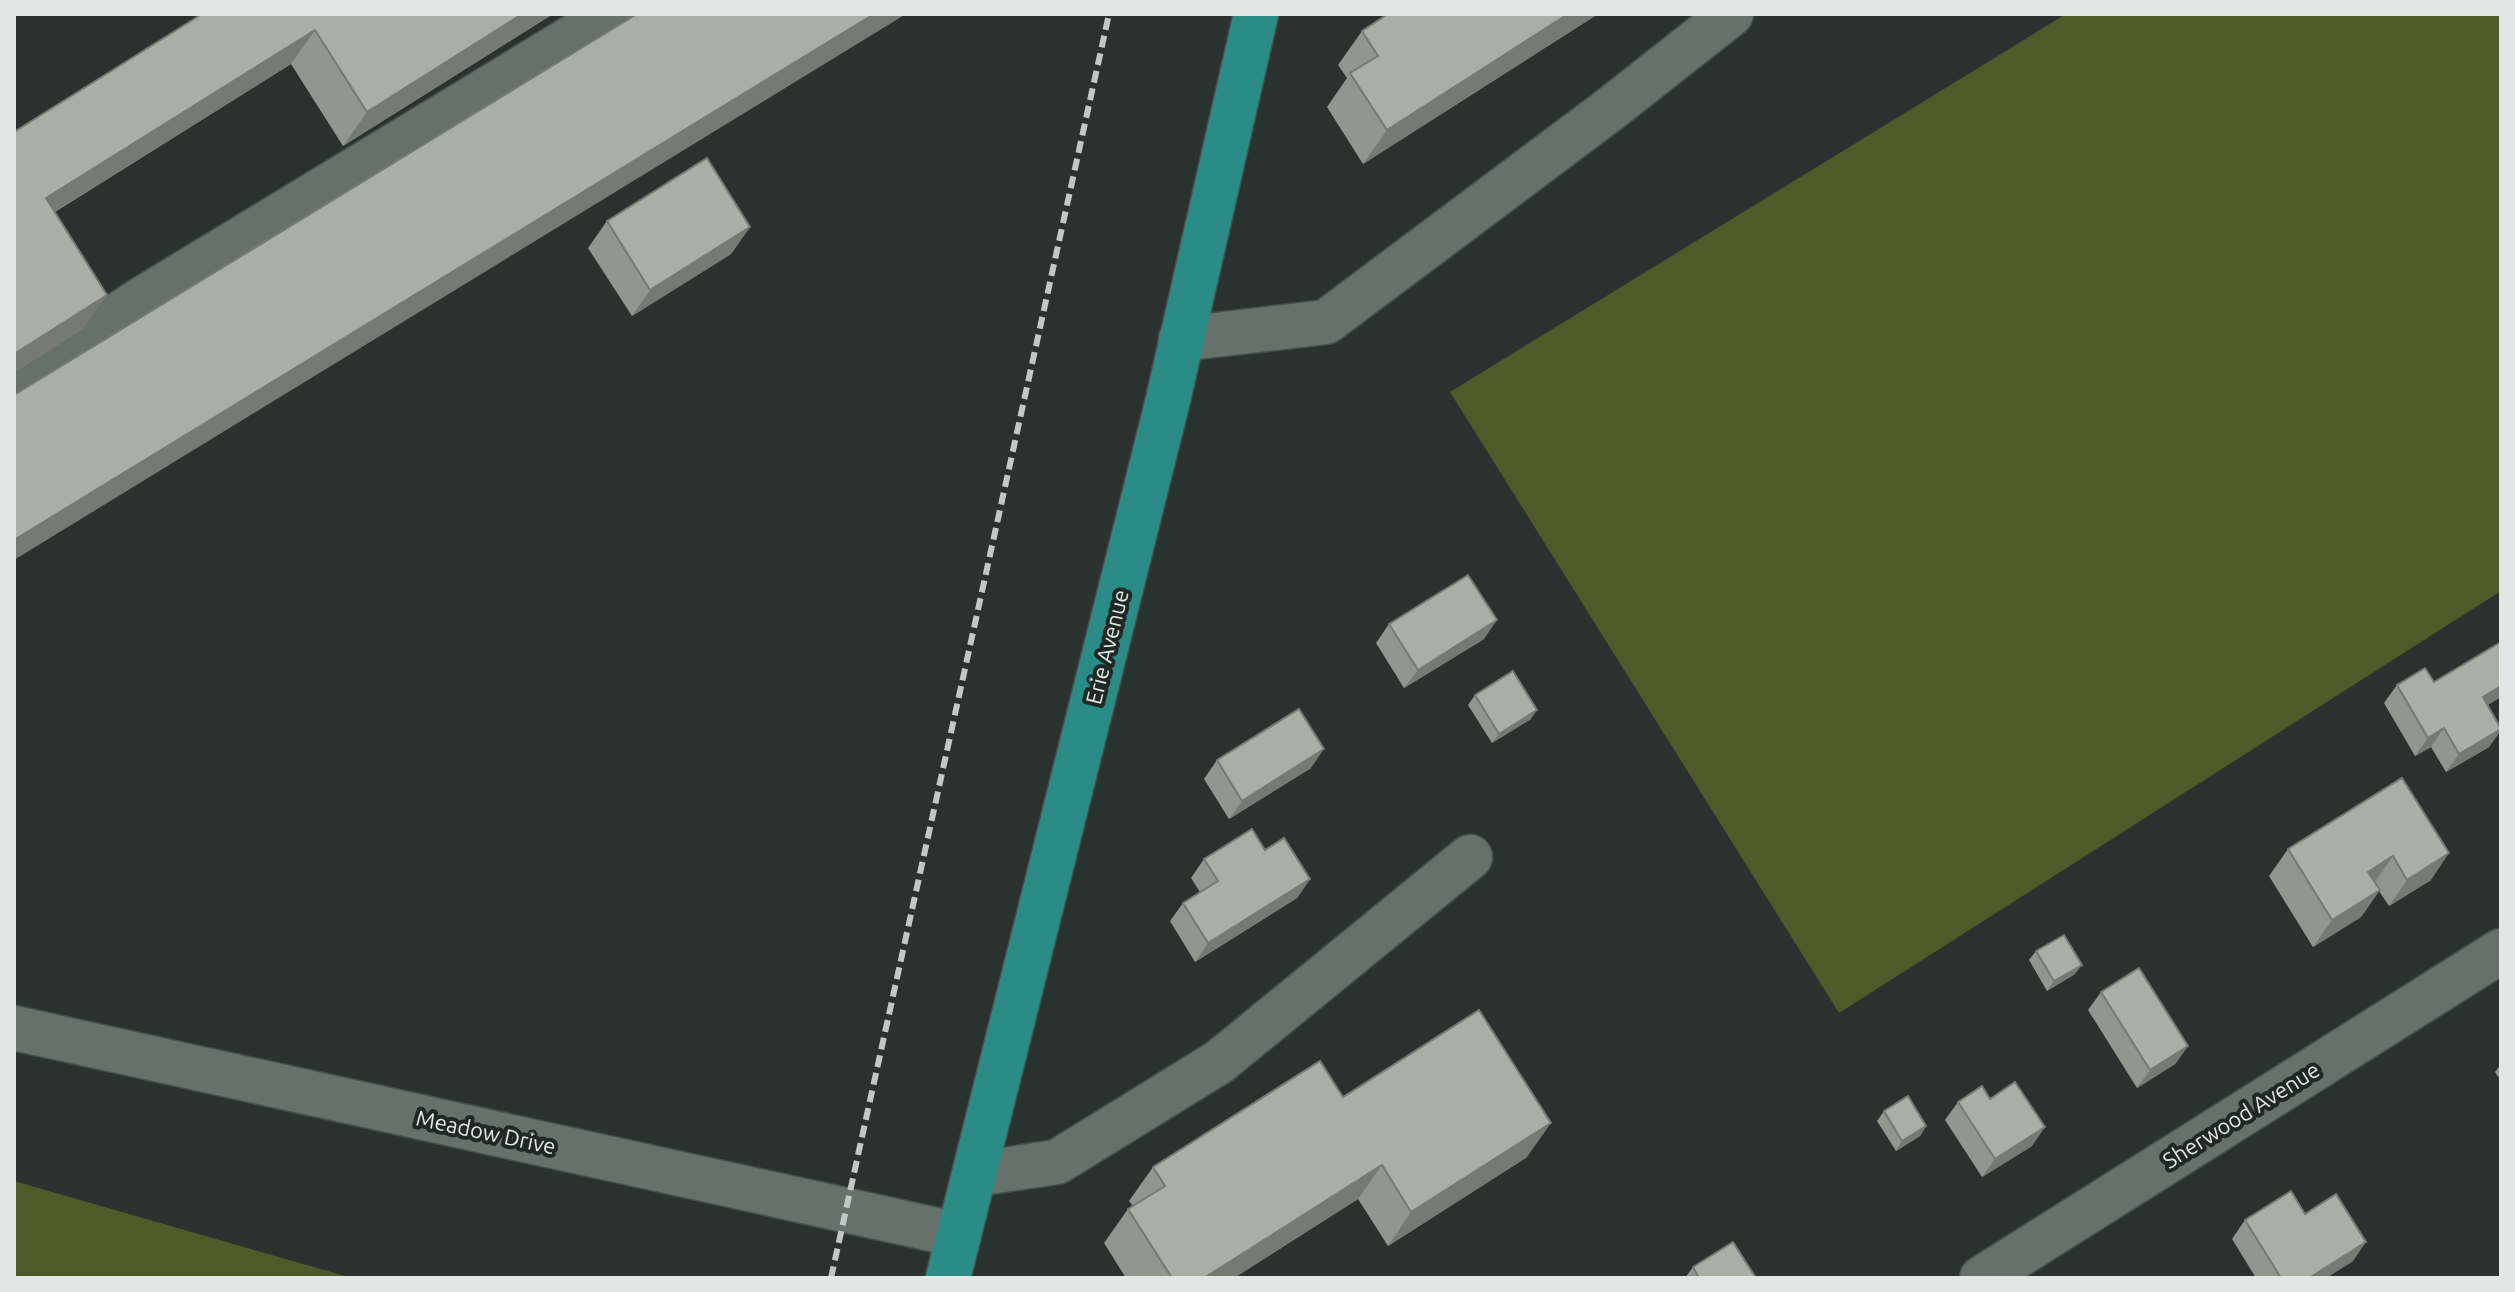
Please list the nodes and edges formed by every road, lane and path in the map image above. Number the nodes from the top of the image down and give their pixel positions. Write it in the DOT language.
graph roads {
  1 [pos="611,14"];
  2 [pos="1256,14"];
  3 [pos="1731,14"];
  4 [pos="1181,339"];
  5 [pos="14,384"];
  6 [pos="1470,857"];
  7 [pos="2501,951"];
  8 [pos="14,1028"];
  9 [pos="976,1174"];
  10 [pos="959,1235"];
  11 [pos="948,1278"];
  12 [pos="1982,1278"];
  1 -- 5 [label="street"];
  2 -- 4 [label="main road, Erie Avenue"];
  3 -- 4 [label="street"];
  4 -- 9 [label="main road, Erie Avenue"];
  6 -- 9 [label="street"];
  7 -- 12 [label="street, Sherwood Avenue"];
  8 -- 10 [label="street, Meadow Drive"];
  9 -- 10 [label="main road, Erie Avenue"];
  10 -- 11 [label="main road, Erie Avenue"];
}
